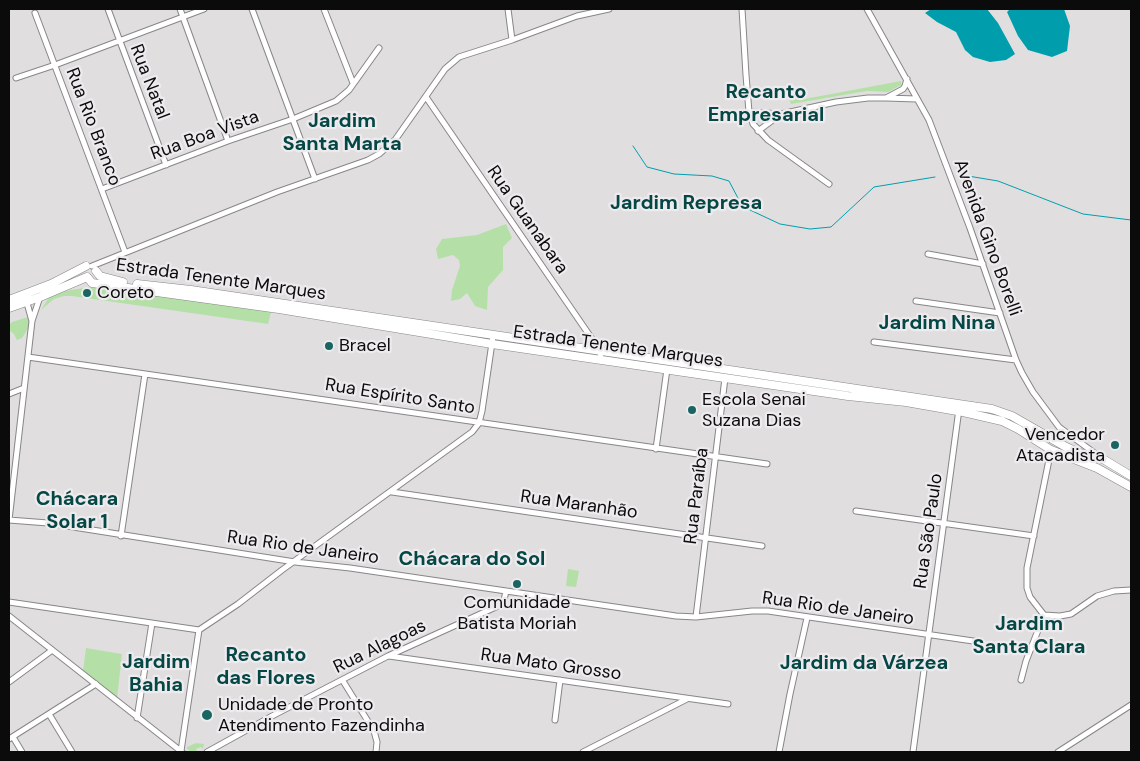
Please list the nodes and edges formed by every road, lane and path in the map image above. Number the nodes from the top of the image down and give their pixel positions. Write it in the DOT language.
graph roads {
  1 [pos="108,9"];
  2 [pos="180,9"];
  3 [pos="204,9"];
  4 [pos="252,9"];
  5 [pos="324,9"];
  6 [pos="508,9"];
  7 [pos="609,9"];
  8 [pos="742,9"];
  9 [pos="867,9"];
  10 [pos="35,13"];
  11 [pos="183,17"];
  12 [pos="119,40"];
  13 [pos="512,40"];
  14 [pos="379,48"];
  15 [pos="55,65"];
  16 [pos="16,78"];
  17 [pos="907,78"];
  18 [pos="353,83"];
  19 [pos="426,97"];
  20 [pos="886,98"];
  21 [pos="918,100"];
  22 [pos="750,112"];
  23 [pos="781,114"];
  24 [pos="293,119"];
  25 [pos="758,131"];
  26 [pos="228,141"];
  27 [pos="166,165"];
  28 [pos="314,179"];
  29 [pos="828,184"];
  30 [pos="102,190"];
  31 [pos="125,252"];
  32 [pos="928,254"];
  33 [pos="983,264"];
  34 [pos="92,268"];
  35 [pos="87,277"];
  36 [pos="40,288"];
  37 [pos="40,297"];
  38 [pos="9,300"];
  39 [pos="916,301"];
  40 [pos="26,303"];
  41 [pos="9,308"];
  42 [pos="1000,313"];
  43 [pos="32,321"];
  44 [pos="493,340"];
  45 [pos="874,342"];
  46 [pos="601,356"];
  47 [pos="28,357"];
  48 [pos="1016,360"];
  49 [pos="667,370"];
  50 [pos="145,374"];
  51 [pos="725,378"];
  52 [pos="24,388"];
  53 [pos="9,394"];
  54 [pos="959,407"];
  55 [pos="478,423"];
  56 [pos="656,448"];
  57 [pos="1051,450"];
  58 [pos="716,457"];
  59 [pos="1103,459"];
  60 [pos="767,464"];
  61 [pos="1131,476"];
  62 [pos="1131,487"];
  63 [pos="392,492"];
  64 [pos="856,511"];
  65 [pos="9,520"];
  66 [pos="944,523"];
  67 [pos="121,536"];
  68 [pos="1034,536"];
  69 [pos="706,538"];
  70 [pos="762,546"];
  71 [pos="294,562"];
  72 [pos="1131,590"];
  73 [pos="506,591"];
  74 [pos="9,602"];
  75 [pos="1044,615"];
  76 [pos="9,616"];
  77 [pos="696,617"];
  78 [pos="807,618"];
  79 [pos="152,623"];
  80 [pos="199,630"];
  81 [pos="929,635"];
  82 [pos="980,642"];
  83 [pos="410,646"];
  84 [pos="51,651"];
  85 [pos="388,656"];
  86 [pos="411,659"];
  87 [pos="560,680"];
  88 [pos="1021,680"];
  89 [pos="343,681"];
  90 [pos="9,682"];
  91 [pos="96,684"];
  92 [pos="687,699"];
  93 [pos="728,704"];
  94 [pos="1131,705"];
  95 [pos="49,714"];
  96 [pos="137,718"];
  97 [pos="555,720"];
  98 [pos="11,738"];
  99 [pos="22,752"];
  100 [pos="72,752"];
  101 [pos="181,752"];
  102 [pos="207,752"];
  103 [pos="376,752"];
  104 [pos="583,752"];
  105 [pos="779,752"];
  106 [pos="913,752"];
  107 [pos="1058,752"];
  1 -- 12 [label="street, Rua Natal"];
  2 -- 11 [label="street"];
  3 -- 11 [label="street"];
  4 -- 24 [label="street"];
  5 -- 18 [label="street"];
  6 -- 13 [label="street"];
  7 -- 13 [label="street"];
  8 -- 22 [label="street"];
  9 -- 17 [label="street, Avenida Gino Borelli"];
  10 -- 15 [label="street, Rua Rio Branco"];
  11 -- 12 [label="street"];
  11 -- 26 [label="street"];
  12 -- 15 [label="street"];
  12 -- 27 [label="street, Rua Natal"];
  13 -- 19 [label="street"];
  14 -- 18 [label="street, Rua Boa Vista"];
  15 -- 16 [label="street"];
  15 -- 30 [label="street, Rua Rio Branco"];
  17 -- 20 [label="street"];
  17 -- 21 [label="street, Avenida Gino Borelli"];
  18 -- 24 [label="street, Rua Boa Vista"];
  19 -- 28 [label="street"];
  19 -- 46 [label="street, Rua Guanabara"];
  20 -- 21 [label="street"];
  20 -- 23 [label="street"];
  21 -- 33 [label="street, Avenida Gino Borelli"];
  22 -- 23 [label="street"];
  22 -- 25 [label="street"];
  23 -- 25 [label="street"];
  24 -- 26 [label="street, Rua Boa Vista"];
  24 -- 28 [label="street"];
  25 -- 29 [label="street"];
  26 -- 27 [label="street, Rua Boa Vista"];
  27 -- 30 [label="street, Rua Boa Vista"];
  28 -- 31 [label="street"];
  30 -- 31 [label="street, Rua Rio Branco"];
  31 -- 34 [label="street"];
  32 -- 33 [label="street"];
  33 -- 42 [label="street, Avenida Gino Borelli"];
  34 -- 35 [label="main road"];
  34 -- 36 [label="main road"];
  34 -- 44 [label="main road, Estrada Tenente Marques"];
  35 -- 37 [label="main road"];
  35 -- 44 [label="main road, Estrada Tenente Marques"];
  36 -- 38 [label="main road"];
  36 -- 40 [label="main road"];
  37 -- 40 [label="main road"];
  37 -- 43 [label="street"];
  39 -- 42 [label="street"];
  40 -- 41 [label="main road"];
  40 -- 43 [label="street"];
  42 -- 48 [label="street, Avenida Gino Borelli"];
  43 -- 47 [label="street"];
  44 -- 46 [label="main road, Estrada Tenente Marques"];
  44 -- 55 [label="street"];
  45 -- 48 [label="street"];
  46 -- 49 [label="main road, Estrada Tenente Marques"];
  46 -- 54 [label="main road, Estrada Tenente Marques"];
  47 -- 50 [label="street, Rua Espírito Santo"];
  47 -- 52 [label="street"];
  48 -- 59 [label="street, Avenida Gino Borelli"];
  49 -- 51 [label="main road, Estrada Tenente Marques"];
  49 -- 56 [label="street"];
  50 -- 55 [label="street, Rua Espírito Santo"];
  50 -- 67 [label="street"];
  51 -- 54 [label="main road, Estrada Tenente Marques"];
  51 -- 58 [label="street, Rua Paraíba"];
  52 -- 53 [label="street"];
  52 -- 65 [label="street"];
  54 -- 57 [label="main road, Estrada Tenente Marques"];
  54 -- 59 [label="main road, Estrada Tenente Marques"];
  54 -- 66 [label="street, Rua São Paulo"];
  55 -- 56 [label="street, Rua Espírito Santo"];
  55 -- 63 [label="street"];
  56 -- 58 [label="street, Rua Espírito Santo"];
  57 -- 62 [label="main road, Estrada Tenente Marques"];
  57 -- 68 [label="street"];
  58 -- 60 [label="street, Rua Espírito Santo"];
  58 -- 69 [label="street, Rua Paraíba"];
  59 -- 61 [label="main road, Estrada Tenente Marques"];
  63 -- 69 [label="street, Rua Maranhão"];
  63 -- 71 [label="street"];
  64 -- 66 [label="street"];
  65 -- 67 [label="street, Rua Rio de Janeiro"];
  66 -- 68 [label="street"];
  66 -- 81 [label="street, Rua São Paulo"];
  67 -- 71 [label="street, Rua Rio de Janeiro"];
  68 -- 75 [label="street"];
  69 -- 70 [label="street, Rua Maranhão"];
  69 -- 77 [label="street, Rua Paraíba"];
  71 -- 73 [label="street, Rua Rio de Janeiro"];
  71 -- 80 [label="street"];
  72 -- 75 [label="street"];
  73 -- 77 [label="street, Rua Rio de Janeiro"];
  73 -- 83 [label="street, Rua Alagoas"];
  74 -- 79 [label="street"];
  75 -- 88 [label="street"];
  76 -- 84 [label="street"];
  77 -- 78 [label="street, Rua Rio de Janeiro"];
  78 -- 81 [label="street, Rua Rio de Janeiro"];
  78 -- 105 [label="street"];
  79 -- 80 [label="street"];
  79 -- 96 [label="street"];
  80 -- 101 [label="street"];
  81 -- 82 [label="street, Rua Rio de Janeiro"];
  81 -- 106 [label="street, Rua São Paulo"];
  83 -- 85 [label="street, Rua Alagoas"];
  83 -- 86 [label="street"];
  84 -- 90 [label="street"];
  84 -- 91 [label="street"];
  85 -- 86 [label="street, Rua Mato Grosso"];
  85 -- 89 [label="street, Rua Alagoas"];
  86 -- 87 [label="street, Rua Mato Grosso"];
  87 -- 92 [label="street, Rua Mato Grosso"];
  87 -- 97 [label="street"];
  89 -- 102 [label="street, Rua Alagoas"];
  89 -- 103 [label="street"];
  91 -- 95 [label="street"];
  91 -- 96 [label="street"];
  92 -- 93 [label="street, Rua Mato Grosso"];
  92 -- 104 [label="street"];
  94 -- 107 [label="street"];
  95 -- 98 [label="street"];
  95 -- 100 [label="street"];
  96 -- 101 [label="street"];
  98 -- 99 [label="street"];
}
